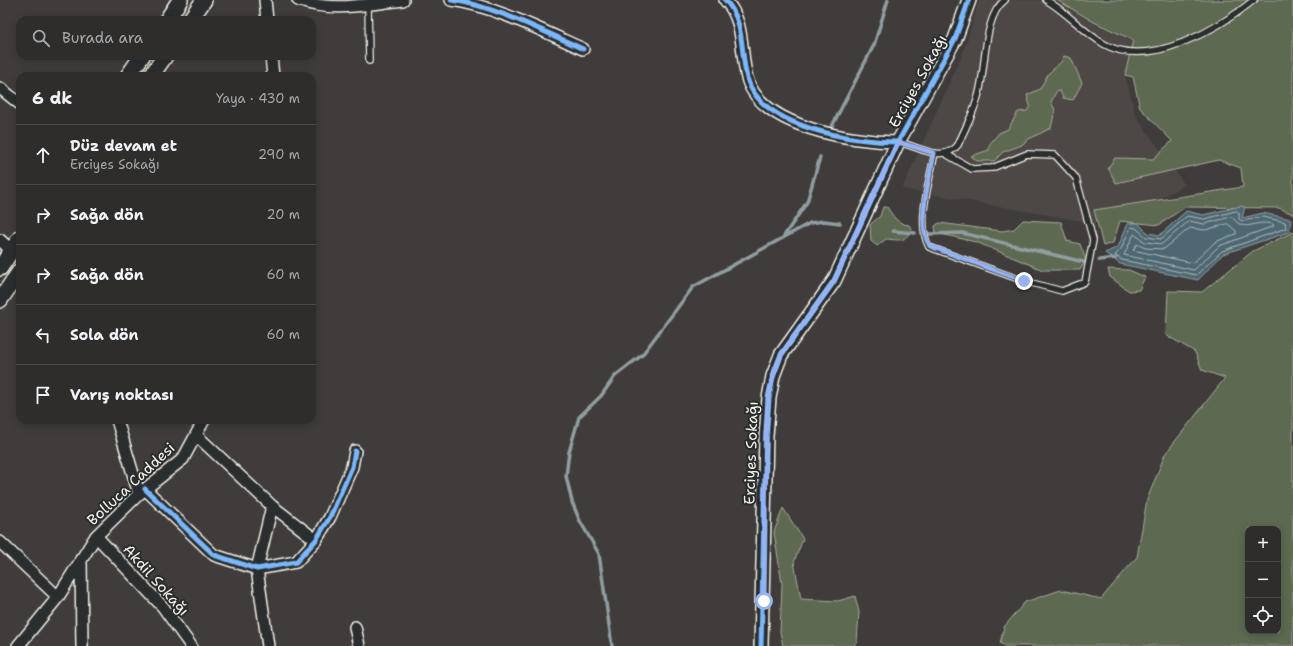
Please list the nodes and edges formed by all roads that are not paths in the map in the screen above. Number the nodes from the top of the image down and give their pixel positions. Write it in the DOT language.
graph roads {
  1 [pos="180,0"];
  2 [pos="204,0"];
  3 [pos="265,0"];
  4 [pos="298,0"];
  5 [pos="403,0"];
  6 [pos="451,0"];
  7 [pos="725,0"];
  8 [pos="969,0"];
  9 [pos="1006,0"];
  10 [pos="1046,0"];
  11 [pos="1254,0"];
  12 [pos="368,5"];
  13 [pos="170,16"];
  14 [pos="193,16"];
  15 [pos="267,16"];
  16 [pos="583,49"];
  17 [pos="139,60"];
  18 [pos="162,60"];
  19 [pos="271,60"];
  20 [pos="369,61"];
  21 [pos="131,72"];
  22 [pos="155,72"];
  23 [pos="273,72"];
  24 [pos="0,88"];
  25 [pos="16,101"];
  26 [pos="898,142"];
  27 [pos="934,153"];
  28 [pos="946,154"];
  29 [pos="0,240"];
  30 [pos="16,244"];
  31 [pos="0,268"];
  32 [pos="16,277"];
  33 [pos="0,300"];
  34 [pos="202,424"];
  35 [pos="118,425"];
  36 [pos="196,435"];
  37 [pos="355,451"];
  38 [pos="142,492"];
  39 [pos="272,506"];
  40 [pos="96,536"];
  41 [pos="316,540"];
  42 [pos="0,542"];
  43 [pos="80,559"];
  44 [pos="257,569"];
  45 [pos="58,597"];
  46 [pos="355,627"];
  47 [pos="18,646"];
  48 [pos="82,646"];
  49 [pos="191,646"];
  50 [pos="268,646"];
  51 [pos="359,646"];
  52 [pos="761,646"];
  1 -- 13 [label="main road"];
  2 -- 14 [label="main road"];
  3 -- 15 [label="street"];
  4 -- 12 [label="street"];
  5 -- 12 [label="street"];
  6 -- 16 [label="street"];
  7 -- 26 [label="street"];
  8 -- 26 [label="street, Erciyes Sokağı"];
  9 -- 28 [label="lane"];
  10 -- 11 [label="lane"];
  12 -- 20 [label="lane"];
  17 -- 21 [label="main road"];
  18 -- 22 [label="main road"];
  19 -- 23 [label="street"];
  24 -- 25 [label="street"];
  26 -- 27 [label="lane"];
  26 -- 52 [label="street, Erciyes Sokağı"];
  27 -- 28 [label="lane"];
  27 -- 28 [label="lane"];
  29 -- 30 [label="street"];
  30 -- 31 [label="main road"];
  32 -- 33 [label="main road"];
  34 -- 36 [label="street, Bolluca Caddesi"];
  35 -- 38 [label="street"];
  36 -- 38 [label="street, Bolluca Caddesi"];
  36 -- 39 [label="street"];
  37 -- 41 [label="street"];
  38 -- 40 [label="street, Bolluca Caddesi"];
  38 -- 44 [label="street"];
  39 -- 41 [label="street"];
  39 -- 44 [label="street"];
  40 -- 43 [label="street, Bolluca Caddesi"];
  40 -- 49 [label="street, Akdil Sokağı"];
  41 -- 44 [label="street"];
  42 -- 45 [label="street"];
  43 -- 45 [label="street, Bolluca Caddesi"];
  43 -- 48 [label="street"];
  44 -- 50 [label="street"];
  45 -- 47 [label="street, Bolluca Caddesi"];
  46 -- 51 [label="street"];
}
